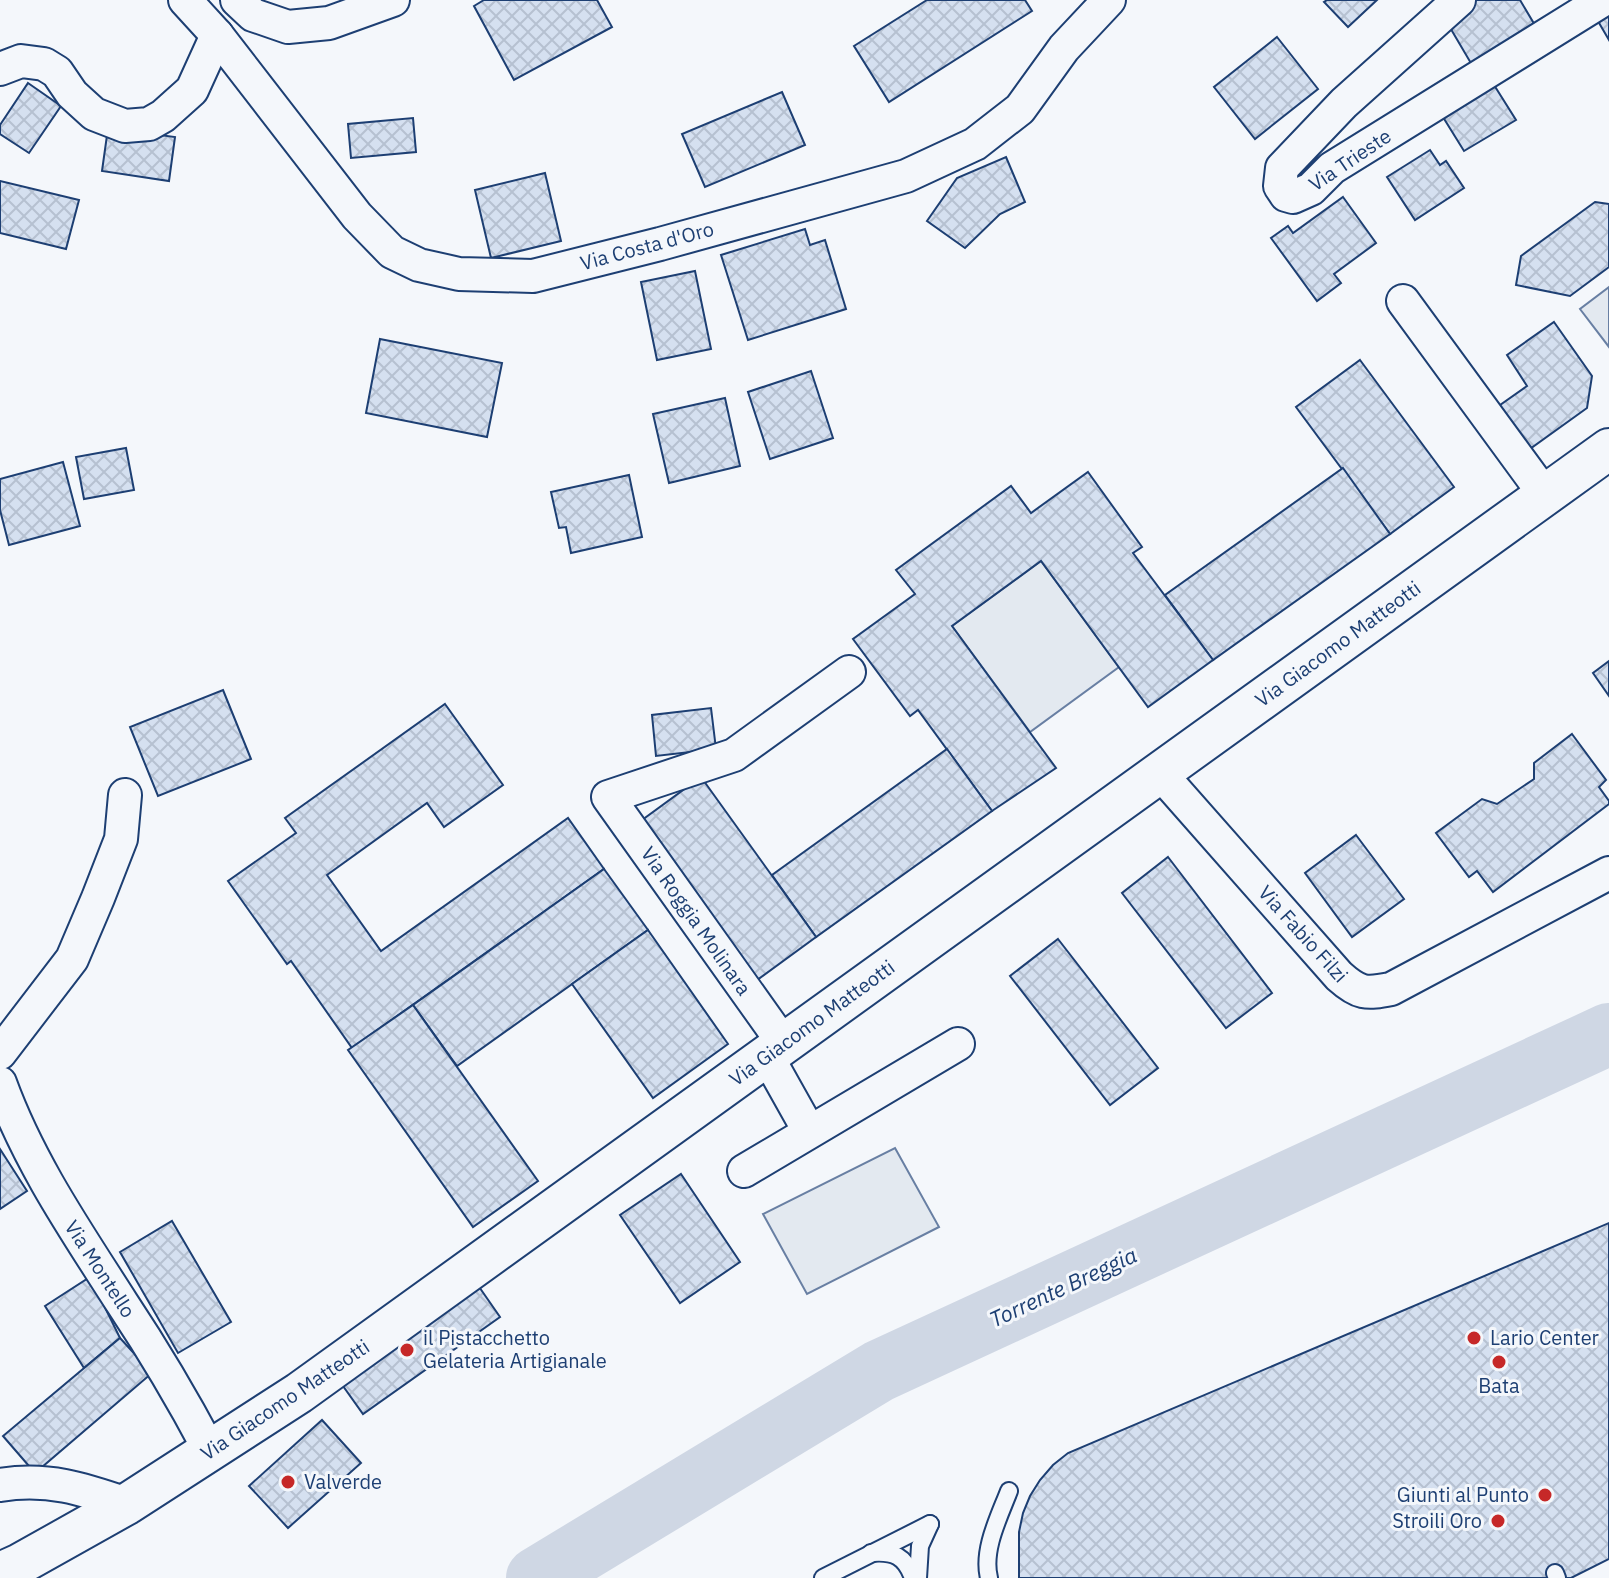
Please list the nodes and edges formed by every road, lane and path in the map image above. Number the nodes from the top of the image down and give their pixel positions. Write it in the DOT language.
graph roads {
  1 [pos="185,0"];
  2 [pos="237,0"];
  3 [pos="393,0"];
  4 [pos="1109,0"];
  5 [pos="1459,0"];
  6 [pos="1603,0"];
  7 [pos="217,35"];
  8 [pos="0,69"];
  9 [pos="1403,301"];
  10 [pos="1609,449"];
  11 [pos="1545,495"];
  12 [pos="849,672"];
  13 [pos="1160,773"];
  14 [pos="125,795"];
  15 [pos="1609,873"];
  16 [pos="3,1043"];
  17 [pos="958,1044"];
  18 [pos="775,1050"];
  19 [pos="0,1083"];
  20 [pos="809,1131"];
  21 [pos="744,1171"];
  22 [pos="210,1451"];
  23 [pos="0,1485"];
  24 [pos="1009,1491"];
  25 [pos="127,1504"];
  26 [pos="871,1553"];
  27 [pos="0,1573"];
  28 [pos="823,1578"];
  29 [pos="915,1578"];
  30 [pos="989,1578"];
  1 -- 7 [label="street, Via Costa d'Oro"];
  2 -- 3 [label="street"];
  4 -- 7 [label="street, Via Costa d'Oro"];
  5 -- 6 [label="street, Via Trieste"];
  7 -- 8 [label="street"];
  9 -- 11 [label="street"];
  10 -- 11 [label="street, Via Giacomo Matteotti"];
  11 -- 13 [label="street, Via Giacomo Matteotti"];
  12 -- 18 [label="street, Via Roggia Molinara"];
  13 -- 15 [label="street, Via Fabio Filzi"];
  13 -- 18 [label="street, Via Giacomo Matteotti"];
  14 -- 16 [label="street"];
  17 -- 20 [label="street"];
  18 -- 20 [label="street, Via Roggia Molinara"];
  18 -- 22 [label="street, Via Giacomo Matteotti"];
  19 -- 22 [label="street, Via Montello"];
  20 -- 21 [label="street"];
  22 -- 25 [label="street, Via Giacomo Matteotti"];
  23 -- 25 [label="street"];
  24 -- 30 [label="lane"];
  25 -- 27 [label="street, Via Giacomo Matteotti"];
  26 -- 28 [label="lane"];
  26 -- 29 [label="lane"];
  26 -- 29 [label="lane"];
}
